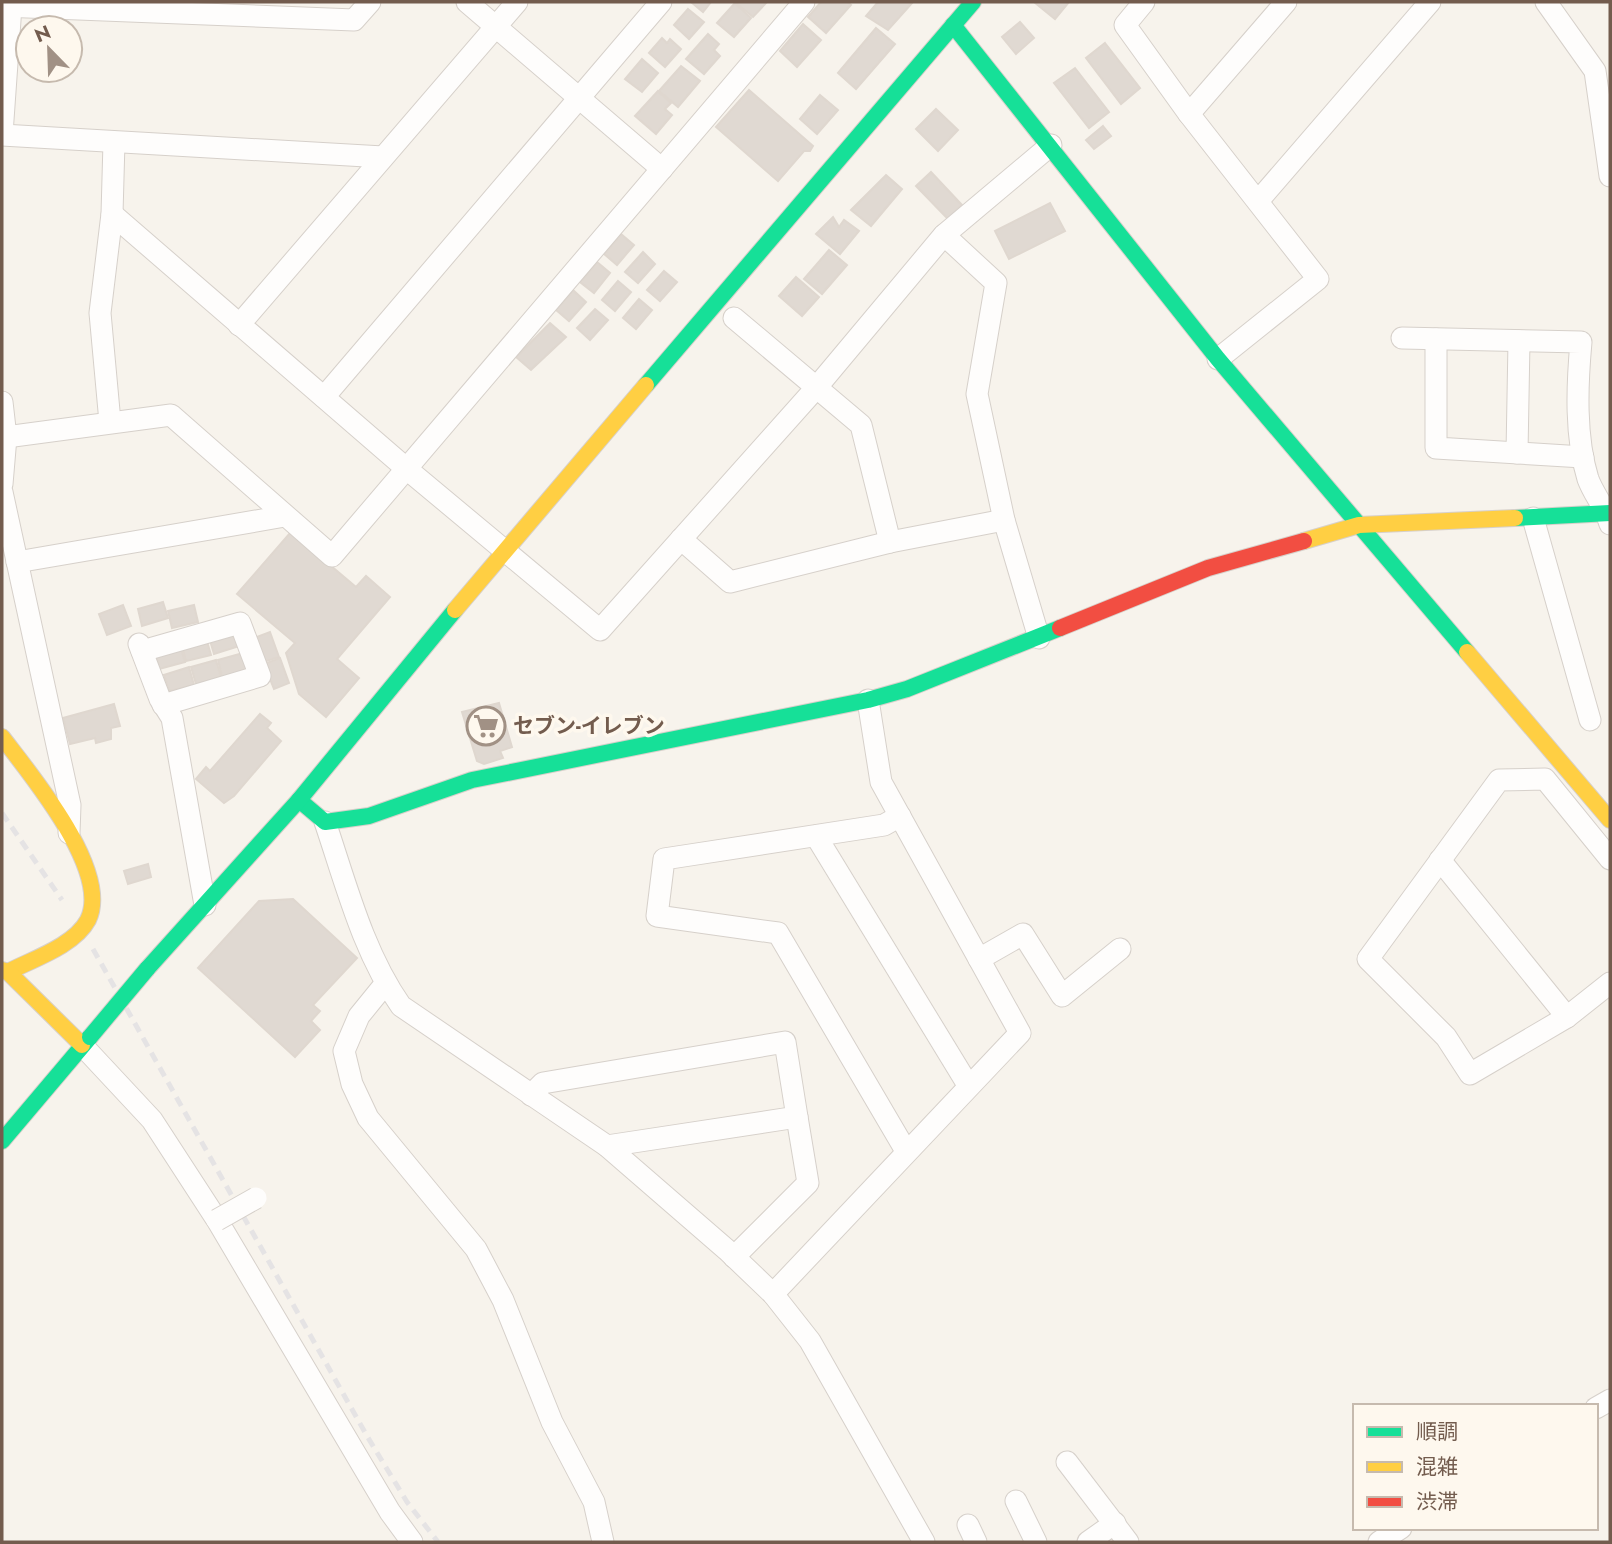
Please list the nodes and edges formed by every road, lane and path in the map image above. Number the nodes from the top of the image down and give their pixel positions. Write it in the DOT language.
graph roads {
  1 [pos="370,2"];
  2 [pos="467,2"];
  3 [pos="517,2"];
  4 [pos="661,2"];
  5 [pos="804,2"];
  6 [pos="973,2"];
  7 [pos="1144,2"];
  8 [pos="1286,2"];
  9 [pos="1430,2"];
  10 [pos="1546,2"];
  11 [pos="98,5"];
  12 [pos="6,6"];
  13 [pos="953,25"];
  14 [pos="496,26"];
  15 [pos="1602,71"];
  16 [pos="580,96"];
  17 [pos="1189,114"];
  18 [pos="2,135"];
  19 [pos="114,142"];
  20 [pos="1051,145"];
  21 [pos="383,157"];
  22 [pos="663,169"];
  23 [pos="1610,176"];
  24 [pos="1259,200"];
  25 [pos="112,214"];
  26 [pos="944,235"];
  27 [pos="734,318"];
  28 [pos="239,325"];
  29 [pos="1402,338"];
  30 [pos="1436,339"];
  31 [pos="1520,341"];
  32 [pos="1218,359"];
  33 [pos="816,388"];
  34 [pos="324,397"];
  35 [pos="2,402"];
  36 [pos="110,422"];
  37 [pos="6,437"];
  38 [pos="1517,453"];
  39 [pos="1583,457"];
  40 [pos="408,470"];
  41 [pos="2,484"];
  42 [pos="2,492"];
  43 [pos="285,516"];
  44 [pos="1609,517"];
  45 [pos="1533,518"];
  46 [pos="1004,520"];
  47 [pos="1359,525"];
  48 [pos="681,539"];
  49 [pos="890,542"];
  50 [pos="506,549"];
  51 [pos="16,562"];
  52 [pos="1039,638"];
  53 [pos="868,700"];
  54 [pos="163,705"];
  55 [pos="1590,720"];
  56 [pos="2,737"];
  57 [pos="299,800"];
  58 [pos="900,816"];
  59 [pos="1610,820"];
  60 [pos="325,822"];
  61 [pos="69,833"];
  62 [pos="816,836"];
  63 [pos="1610,859"];
  64 [pos="1440,860"];
  65 [pos="205,905"];
  66 [pos="1120,949"];
  67 [pos="979,959"];
  68 [pos="5,971"];
  69 [pos="1610,983"];
  70 [pos="385,984"];
  71 [pos="1567,1017"];
  72 [pos="86,1041"];
  73 [pos="968,1085"];
  74 [pos="531,1095"];
  75 [pos="797,1117"];
  76 [pos="2,1141"];
  77 [pos="607,1146"];
  78 [pos="906,1151"];
  79 [pos="256,1198"];
  80 [pos="217,1220"];
  81 [pos="734,1256"];
  82 [pos="773,1294"];
  83 [pos="1067,1462"];
  84 [pos="1016,1501"];
  85 [pos="1115,1523"];
  86 [pos="1398,1530"];
  87 [pos="412,1542"];
  88 [pos="603,1542"];
  89 [pos="923,1542"];
  90 [pos="1036,1542"];
  91 [pos="1088,1542"];
  92 [pos="1128,1542"];
  93 [pos="1379,1542"];
  1 -- 11 [label="street"];
  2 -- 14 [label="street"];
  3 -- 14 [label="street"];
  4 -- 16 [label="street"];
  5 -- 22 [label="street"];
  6 -- 13 [label="street"];
  7 -- 17 [label="street"];
  8 -- 17 [label="street"];
  9 -- 24 [label="street"];
  10 -- 15 [label="street"];
  11 -- 12 [label="street"];
  12 -- 18 [label="street"];
  13 -- 20 [label="street"];
  13 -- 50 [label="street"];
  14 -- 16 [label="street"];
  14 -- 21 [label="street"];
  15 -- 23 [label="street"];
  16 -- 22 [label="street"];
  16 -- 34 [label="street"];
  17 -- 24 [label="street"];
  18 -- 19 [label="street"];
  19 -- 21 [label="street"];
  19 -- 25 [label="street"];
  20 -- 26 [label="street"];
  20 -- 32 [label="street"];
  21 -- 28 [label="street"];
  22 -- 40 [label="street"];
  24 -- 32 [label="street"];
  25 -- 28 [label="street"];
  25 -- 36 [label="street"];
  26 -- 33 [label="street"];
  26 -- 46 [label="street"];
  27 -- 33 [label="street"];
  28 -- 34 [label="street"];
  29 -- 30 [label="street"];
  30 -- 31 [label="street"];
  30 -- 38 [label="street"];
  31 -- 38 [label="street"];
  31 -- 39 [label="street"];
  32 -- 47 [label="street"];
  33 -- 48 [label="street"];
  33 -- 49 [label="street"];
  34 -- 40 [label="street"];
  35 -- 37 [label="street"];
  36 -- 37 [label="street"];
  36 -- 43 [label="street"];
  37 -- 41 [label="street"];
  38 -- 39 [label="street"];
  39 -- 44 [label="street"];
  40 -- 43 [label="street"];
  40 -- 50 [label="street"];
  42 -- 51 [label="street"];
  43 -- 51 [label="street"];
  44 -- 45 [label="street"];
  45 -- 47 [label="street"];
  45 -- 55 [label="street"];
  46 -- 49 [label="street"];
  46 -- 52 [label="street"];
  47 -- 52 [label="street"];
  47 -- 59 [label="street"];
  48 -- 49 [label="street"];
  48 -- 50 [label="street"];
  50 -- 57 [label="street"];
  51 -- 61 [label="street"];
  52 -- 53 [label="street"];
  53 -- 58 [label="street"];
  53 -- 60 [label="street"];
  54 -- 54 [label="street"];
  54 -- 65 [label="street"];
  56 -- 61 [label="street"];
  57 -- 60 [label="street"];
  57 -- 65 [label="street"];
  58 -- 62 [label="street"];
  58 -- 67 [label="street"];
  60 -- 70 [label="street"];
  61 -- 68 [label="street"];
  62 -- 73 [label="street"];
  62 -- 78 [label="street"];
  63 -- 64 [label="street"];
  64 -- 71 [label="street"];
  64 -- 71 [label="street"];
  65 -- 72 [label="street, bridge"];
  66 -- 67 [label="street"];
  67 -- 73 [label="street"];
  68 -- 72 [label="street"];
  69 -- 71 [label="street"];
  70 -- 74 [label="street"];
  70 -- 88 [label="street"];
  72 -- 76 [label="street"];
  72 -- 80 [label="street"];
  73 -- 78 [label="street"];
  74 -- 75 [label="street"];
  74 -- 77 [label="street"];
  75 -- 77 [label="street"];
  75 -- 81 [label="street"];
  77 -- 81 [label="street"];
  78 -- 82 [label="street"];
  79 -- 80 [label="street, bridge"];
  80 -- 87 [label="street"];
  81 -- 82 [label="street"];
  82 -- 89 [label="street"];
  83 -- 85 [label="street"];
  84 -- 90 [label="street"];
  85 -- 91 [label="street"];
  85 -- 92 [label="street"];
  86 -- 93 [label="street"];
}
